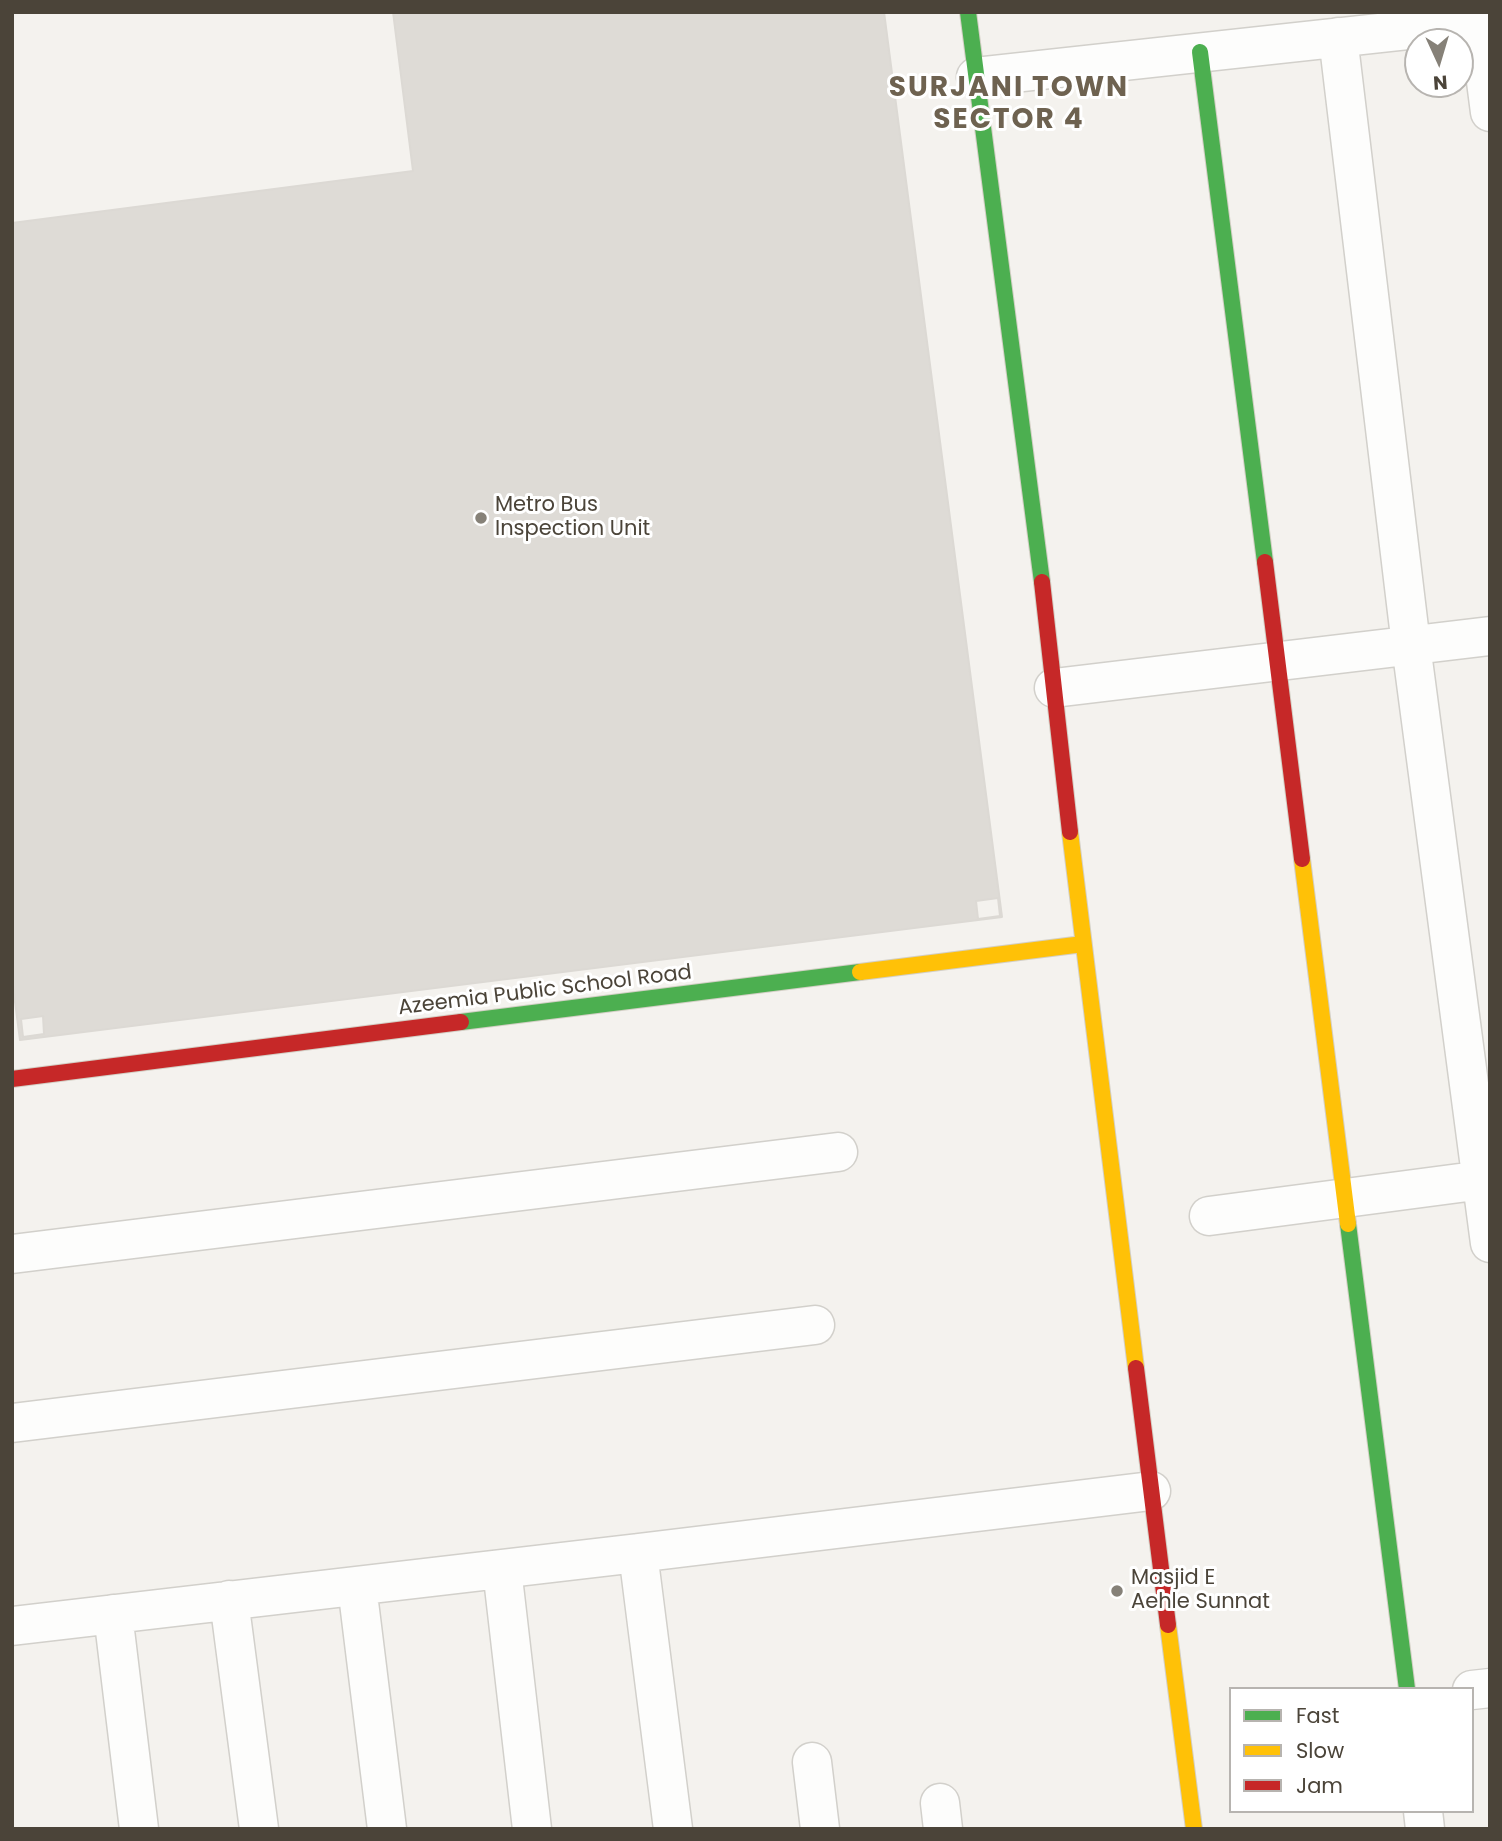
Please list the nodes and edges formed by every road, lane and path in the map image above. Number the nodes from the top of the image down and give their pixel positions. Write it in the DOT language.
graph roads {
  1 [pos="968,12"];
  2 [pos="1481,18"];
  3 [pos="1338,37"];
  4 [pos="1200,52"];
  5 [pos="976,77"];
  6 [pos="1490,112"];
  7 [pos="1490,636"];
  8 [pos="1411,645"];
  9 [pos="1277,661"];
  10 [pos="1054,688"];
  11 [pos="1083,944"];
  12 [pos="12,1079"];
  13 [pos="838,1152"];
  14 [pos="1485,1180"];
  15 [pos="1345,1198"];
  16 [pos="1209,1216"];
  17 [pos="1490,1243"];
  18 [pos="12,1254"];
  19 [pos="815,1325"];
  20 [pos="12,1423"];
  21 [pos="1151,1491"];
  22 [pos="638,1553"];
  23 [pos="502,1569"];
  24 [pos="356,1586"];
  25 [pos="229,1600"];
  26 [pos="113,1614"];
  27 [pos="12,1626"];
  28 [pos="1407,1687"];
  29 [pos="812,1762"];
  30 [pos="139,1829"];
  31 [pos="259,1829"];
  32 [pos="387,1829"];
  33 [pos="531,1829"];
  34 [pos="673,1829"];
  35 [pos="820,1829"];
  36 [pos="1194,1829"];
  1 -- 5 [label="street"];
  2 -- 3 [label="street"];
  2 -- 6 [label="street"];
  3 -- 4 [label="street"];
  3 -- 8 [label="street"];
  4 -- 5 [label="street"];
  4 -- 9 [label="street"];
  5 -- 10 [label="street"];
  7 -- 8 [label="street"];
  8 -- 9 [label="street"];
  8 -- 14 [label="street"];
  9 -- 10 [label="street"];
  9 -- 15 [label="street"];
  10 -- 11 [label="street"];
  11 -- 12 [label="street, Azeemia Public School Road"];
  11 -- 21 [label="street"];
  13 -- 18 [label="street"];
  14 -- 15 [label="street"];
  14 -- 17 [label="street"];
  15 -- 16 [label="street"];
  15 -- 28 [label="street"];
  19 -- 20 [label="street"];
  21 -- 22 [label="street"];
  21 -- 36 [label="street"];
  22 -- 23 [label="street"];
  22 -- 34 [label="street"];
  23 -- 24 [label="street"];
  23 -- 33 [label="street"];
  24 -- 25 [label="street"];
  24 -- 32 [label="street"];
  25 -- 26 [label="street"];
  25 -- 31 [label="street"];
  26 -- 27 [label="street"];
  26 -- 30 [label="street"];
  29 -- 35 [label="street"];
}
